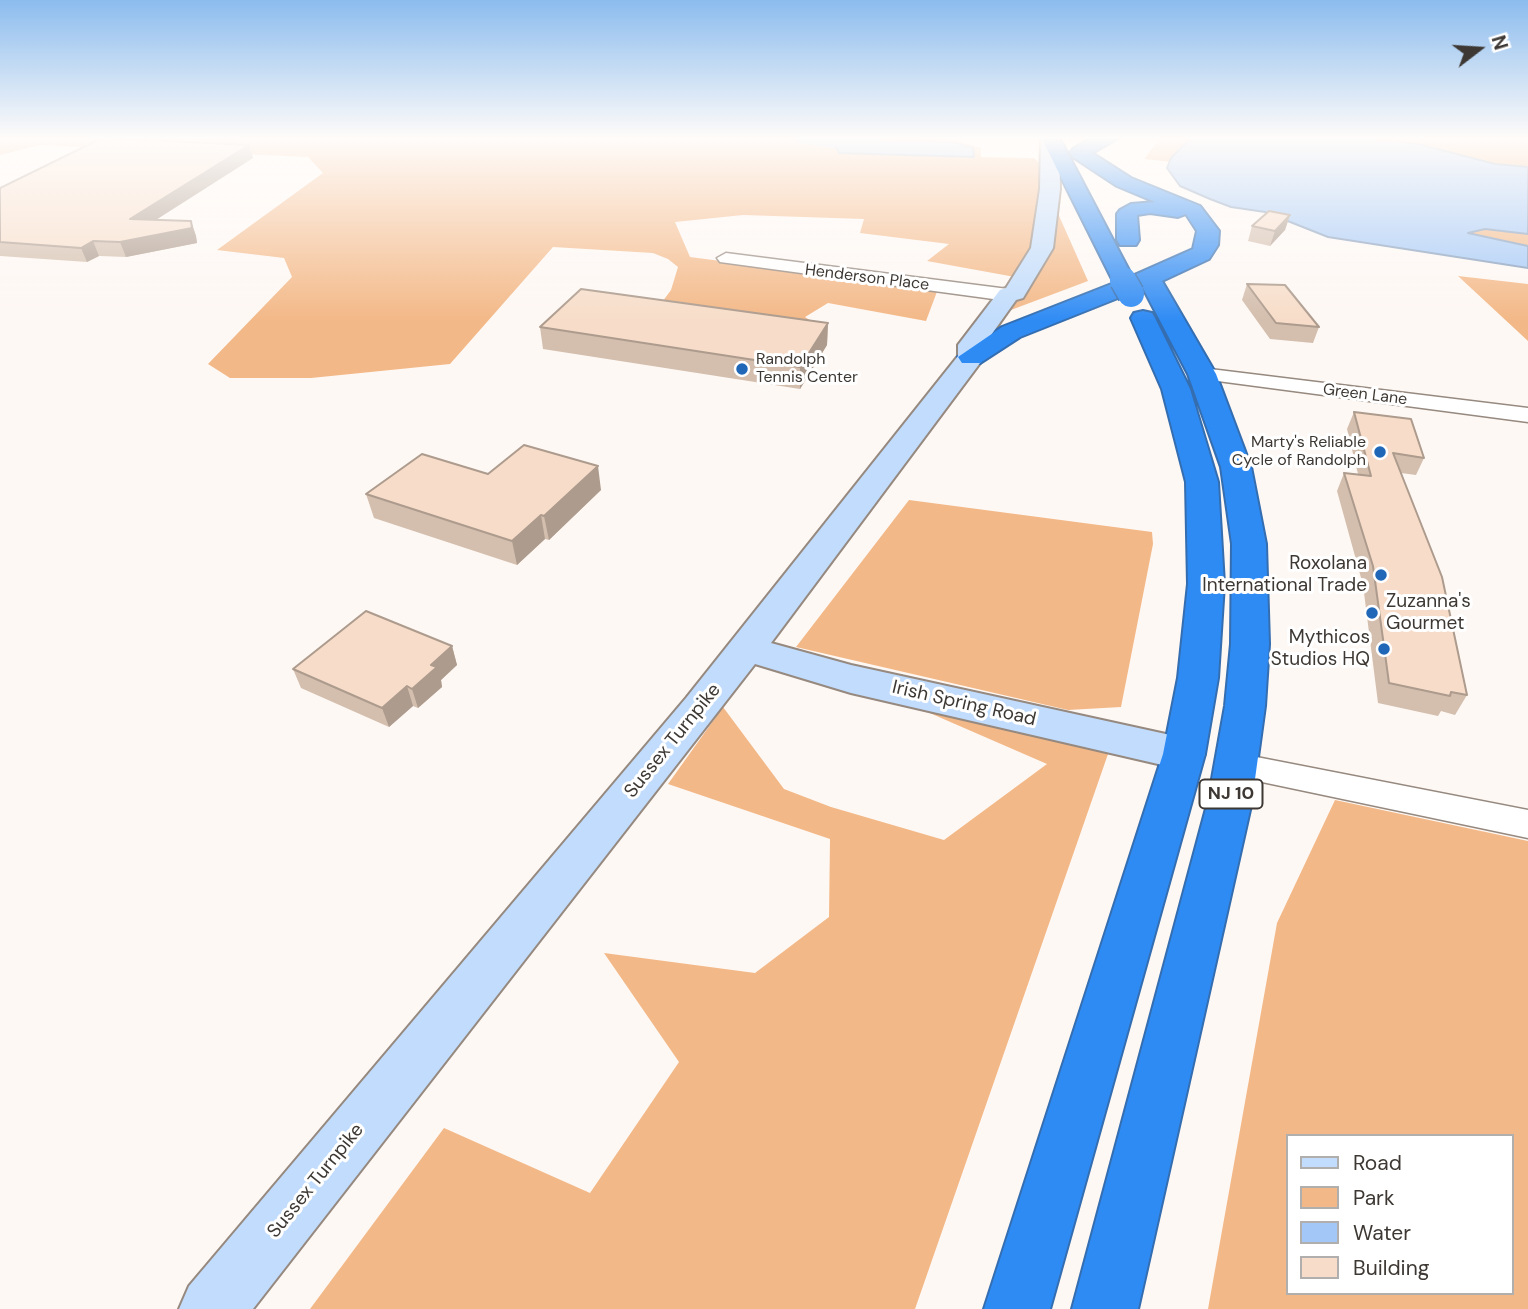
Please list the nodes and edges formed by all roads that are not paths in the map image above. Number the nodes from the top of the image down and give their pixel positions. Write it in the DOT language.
graph roads {
  1 [pos="1049,198"];
  2 [pos="1087,198"];
  3 [pos="1105,198"];
  4 [pos="1165,198"];
  5 [pos="1204,225"];
  6 [pos="1128,240"];
  7 [pos="726,258"];
  8 [pos="1138,283"];
  9 [pos="1012,294"];
  10 [pos="1059,313"];
  11 [pos="971,357"];
  12 [pos="1202,374"];
  13 [pos="1528,415"];
  14 [pos="746,649"];
  15 [pos="1184,754"];
  16 [pos="1236,765"];
  17 [pos="1528,824"];
  18 [pos="212,1309"];
  19 [pos="1017,1309"];
  20 [pos="1105,1309"];
  1 -- 9 [label="main road, Sussex Turnpike"];
  2 -- 8 [label="highway, NJ 10"];
  3 -- 6 [label="highway, NJ 10"];
  4 -- 5 [label="highway"];
  5 -- 6 [label="highway"];
  5 -- 10 [label="highway"];
  6 -- 8 [label="highway, NJ 10"];
  7 -- 9 [label="street, Henderson Place"];
  8 -- 12 [label="highway, NJ 10"];
  8 -- 15 [label="highway, NJ 10"];
  9 -- 10 [label="main road"];
  9 -- 11 [label="main road, Sussex Turnpike"];
  10 -- 11 [label="highway"];
  11 -- 14 [label="main road, Sussex Turnpike"];
  12 -- 13 [label="street, Green Lane"];
  12 -- 16 [label="highway, NJ 10"];
  14 -- 15 [label="main road, Irish Spring Road"];
  14 -- 18 [label="main road, Sussex Turnpike"];
  15 -- 19 [label="highway, NJ 10"];
  16 -- 17 [label="street"];
  16 -- 20 [label="highway, NJ 10"];
}
